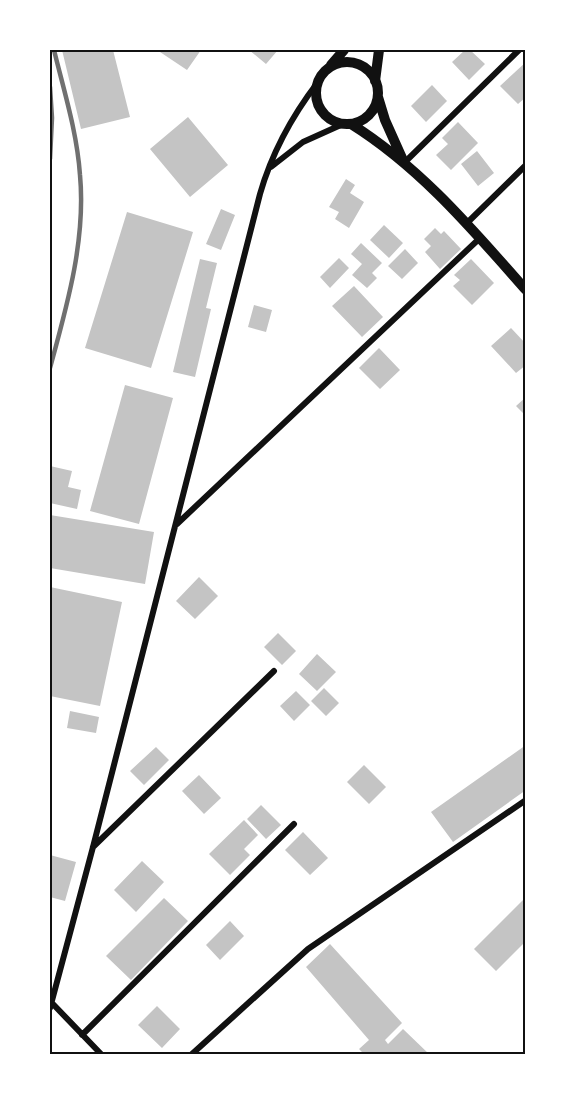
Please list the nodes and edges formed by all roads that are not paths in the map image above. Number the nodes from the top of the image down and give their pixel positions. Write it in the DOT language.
graph roads {
  1 [pos="344,50"];
  2 [pos="379,50"];
  3 [pos="519,50"];
  4 [pos="328,69"];
  5 [pos="375,81"];
  6 [pos="318,82"];
  7 [pos="378,97"];
  8 [pos="347,124"];
  9 [pos="404,163"];
  10 [pos="525,165"];
  11 [pos="268,169"];
  12 [pos="467,223"];
  13 [pos="480,238"];
  14 [pos="525,290"];
  15 [pos="176,525"];
  16 [pos="274,671"];
  17 [pos="525,800"];
  18 [pos="294,824"];
  19 [pos="93,847"];
  20 [pos="50,1005"];
  21 [pos="82,1035"];
  22 [pos="101,1054"];
  23 [pos="192,1054"];
  1 -- 4 [label="main road"];
  2 -- 5 [label="main road"];
  3 -- 9 [label="street"];
  4 -- 5 [label="main road"];
  4 -- 6 [label="main road"];
  5 -- 7 [label="main road"];
  6 -- 8 [label="main road"];
  6 -- 11 [label="street"];
  7 -- 8 [label="main road"];
  7 -- 9 [label="main road"];
  8 -- 9 [label="main road"];
  8 -- 11 [label="street"];
  9 -- 12 [label="main road"];
  10 -- 12 [label="street"];
  11 -- 15 [label="street"];
  12 -- 13 [label="main road"];
  13 -- 14 [label="main road"];
  13 -- 15 [label="street"];
  15 -- 19 [label="street"];
  16 -- 19 [label="street"];
  17 -- 23 [label="street"];
  18 -- 21 [label="street"];
  19 -- 20 [label="street"];
  20 -- 21 [label="street"];
  21 -- 22 [label="street"];
}
